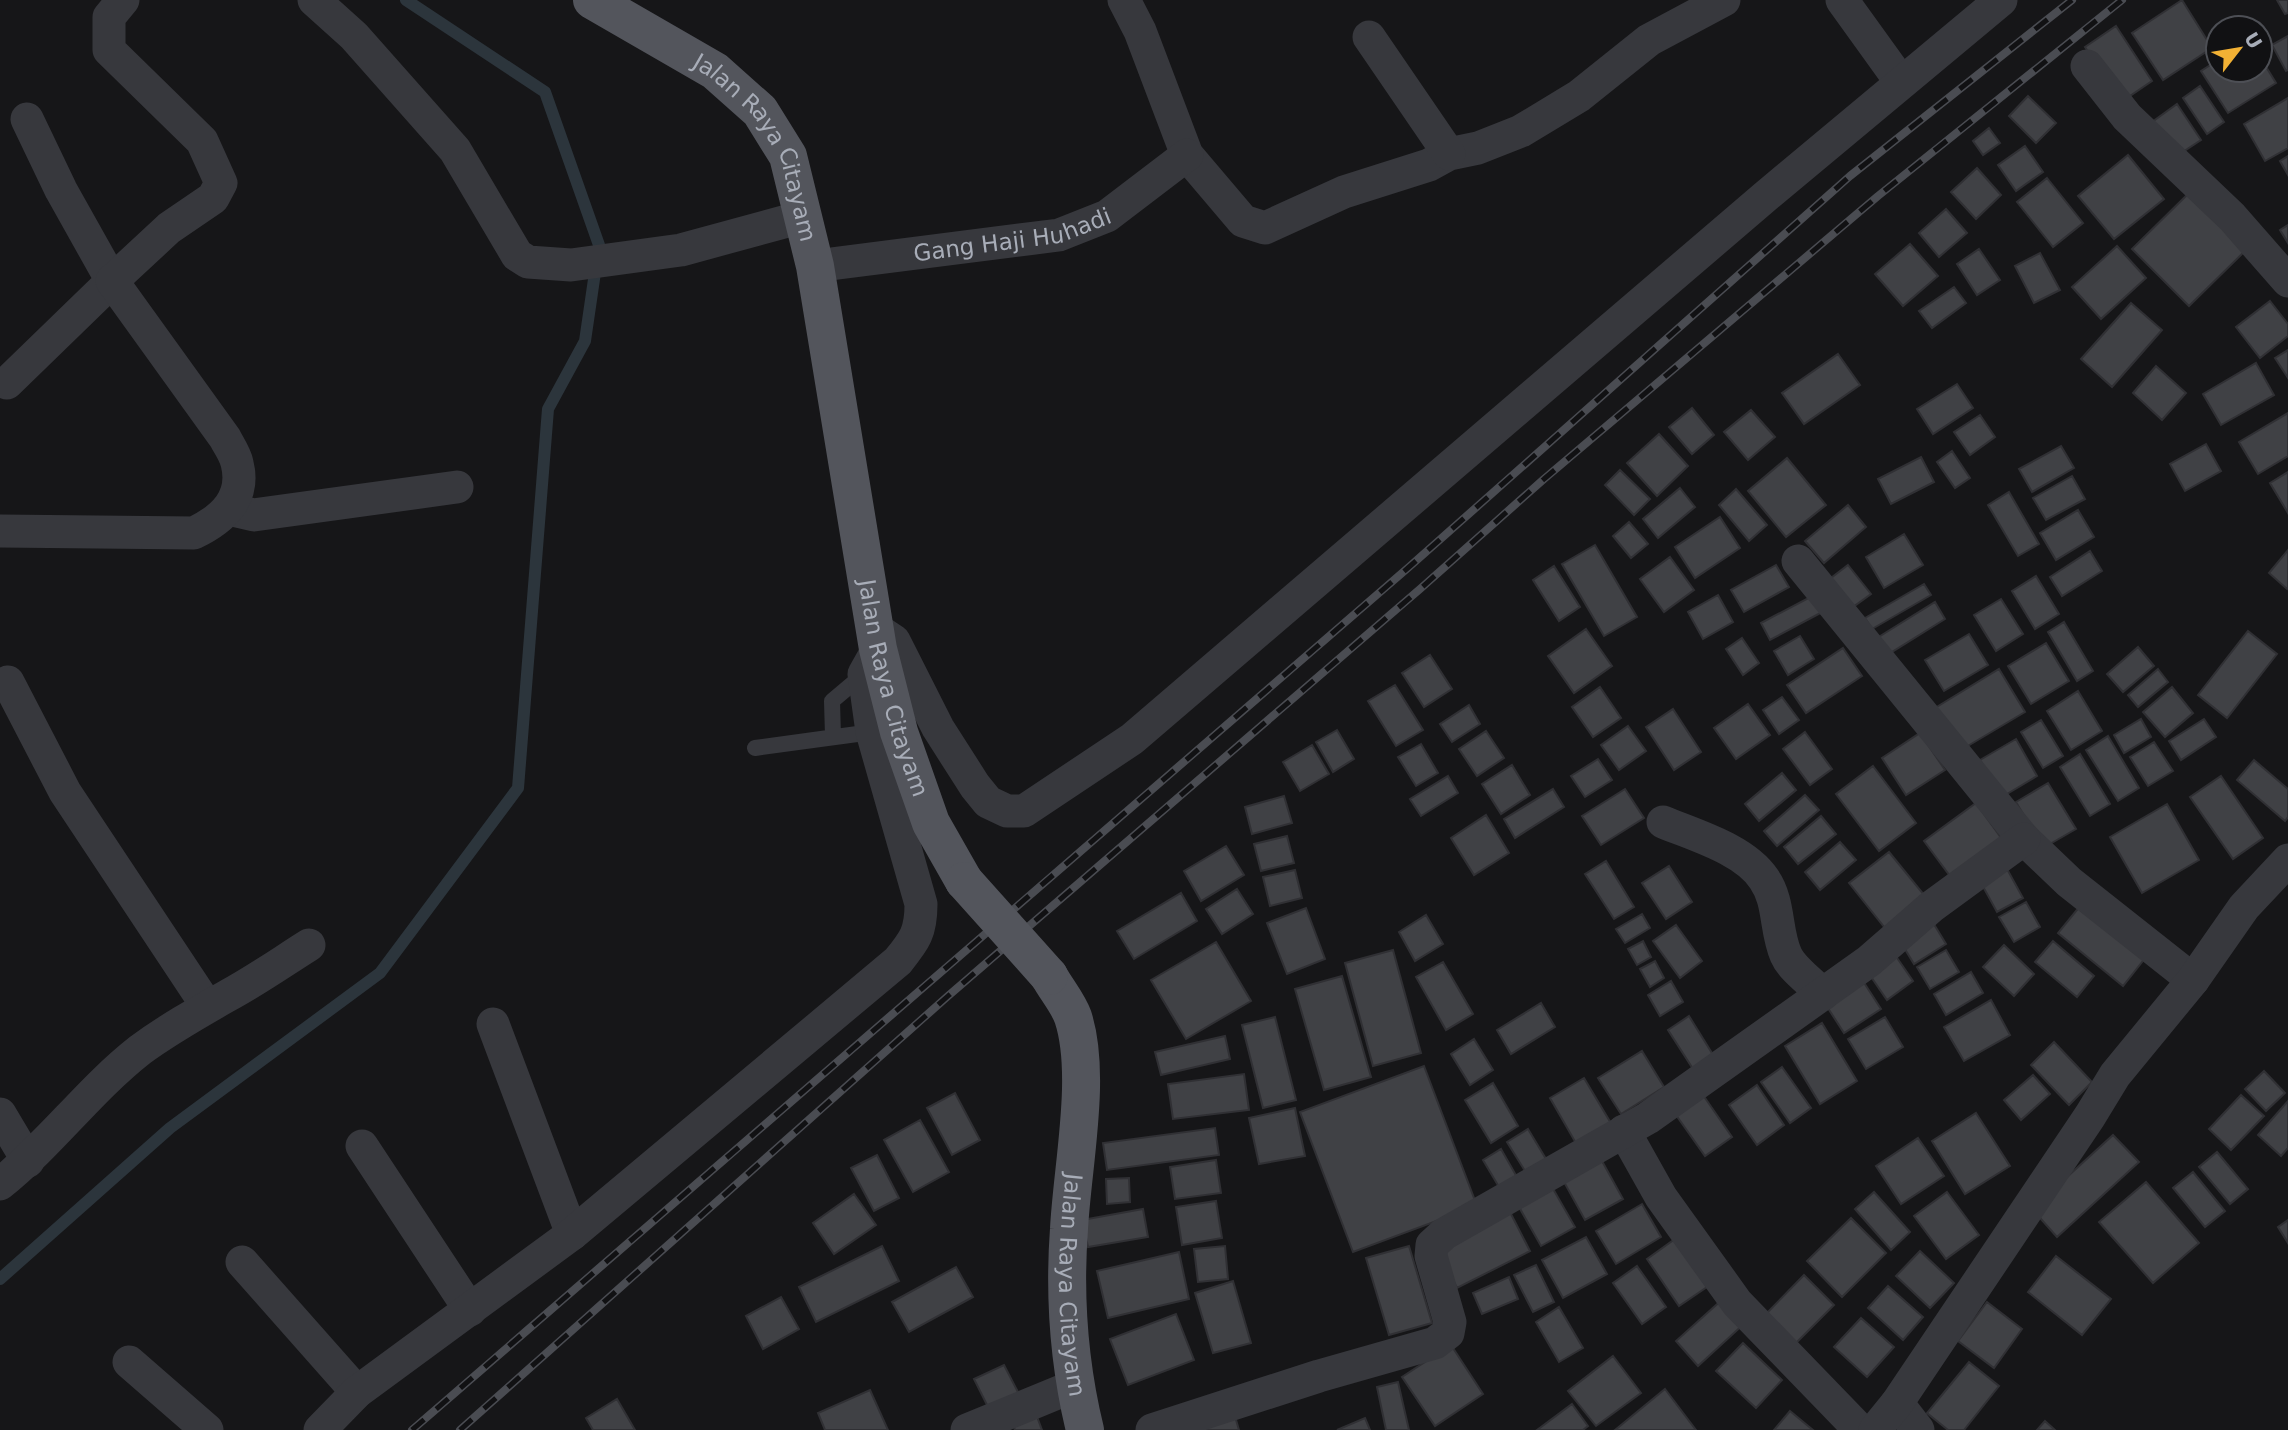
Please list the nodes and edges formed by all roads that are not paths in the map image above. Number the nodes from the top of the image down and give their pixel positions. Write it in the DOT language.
graph roads {
  1 [pos="123,0"];
  2 [pos="314,0"];
  3 [pos="592,0"];
  4 [pos="1124,0"];
  5 [pos="1724,0"];
  6 [pos="1842,0"];
  7 [pos="2001,0"];
  8 [pos="1369,37"];
  9 [pos="2087,66"];
  10 [pos="1901,82"];
  11 [pos="27,119"];
  12 [pos="1449,154"];
  13 [pos="1187,155"];
  14 [pos="802,217"];
  15 [pos="815,266"];
  16 [pos="112,281"];
  17 [pos="2288,281"];
  18 [pos="7,383"];
  19 [pos="457,487"];
  20 [pos="228,509"];
  21 [pos="0,531"];
  22 [pos="1798,561"];
  23 [pos="872,650"];
  24 [pos="8,682"];
  25 [pos="872,732"];
  26 [pos="833,736"];
  27 [pos="755,748"];
  28 [pos="1662,822"];
  29 [pos="2024,839"];
  30 [pos="2288,860"];
  31 [pos="309,945"];
  32 [pos="2193,980"];
  33 [pos="1823,994"];
  34 [pos="207,1006"];
  35 [pos="493,1024"];
  36 [pos="0,1114"];
  37 [pos="1624,1131"];
  38 [pos="362,1146"];
  39 [pos="28,1161"];
  40 [pos="0,1184"];
  41 [pos="572,1234"];
  42 [pos="242,1262"];
  43 [pos="470,1310"];
  44 [pos="130,1362"];
  45 [pos="1074,1386"];
  46 [pos="357,1391"];
  47 [pos="1896,1403"];
  48 [pos="207,1430"];
  49 [pos="320,1430"];
  50 [pos="967,1430"];
  51 [pos="1085,1430"];
  52 [pos="1152,1430"];
  53 [pos="1860,1430"];
  54 [pos="1875,1430"];
  55 [pos="1917,1430"];
  1 -- 16 [label="street"];
  2 -- 14 [label="street"];
  3 -- 14 [label="main road, Jalan Raya Citayam"];
  4 -- 13 [label="street"];
  5 -- 12 [label="street"];
  6 -- 10 [label="street"];
  7 -- 10 [label="street"];
  8 -- 12 [label="street"];
  9 -- 17 [label="street"];
  10 -- 23 [label="street"];
  11 -- 16 [label="street"];
  12 -- 13 [label="street"];
  13 -- 15 [label="street, Gang Haji Huhadi"];
  14 -- 15 [label="main road, Jalan Raya Citayam"];
  15 -- 23 [label="main road, Jalan Raya Citayam"];
  16 -- 18 [label="street"];
  16 -- 20 [label="street"];
  19 -- 20 [label="street"];
  20 -- 21 [label="street"];
  22 -- 29 [label="street"];
  23 -- 25 [label="street"];
  23 -- 26 [label="lane"];
  23 -- 45 [label="main road, Jalan Raya Citayam, bridge"];
  24 -- 34 [label="street"];
  25 -- 26 [label="lane"];
  25 -- 41 [label="street"];
  26 -- 27 [label="lane"];
  28 -- 33 [label="street"];
  29 -- 32 [label="street"];
  29 -- 33 [label="street"];
  30 -- 32 [label="street"];
  31 -- 34 [label="street"];
  32 -- 47 [label="street"];
  33 -- 37 [label="street"];
  34 -- 39 [label="street"];
  35 -- 41 [label="street"];
  36 -- 39 [label="street"];
  37 -- 52 [label="street"];
  37 -- 53 [label="street"];
  38 -- 43 [label="street"];
  39 -- 40 [label="street"];
  41 -- 43 [label="street"];
  42 -- 46 [label="street"];
  43 -- 46 [label="street"];
  44 -- 48 [label="street"];
  45 -- 50 [label="street"];
  45 -- 51 [label="main road, Jalan Raya Citayam"];
  46 -- 49 [label="street"];
  47 -- 54 [label="street"];
  47 -- 55 [label="street"];
}
